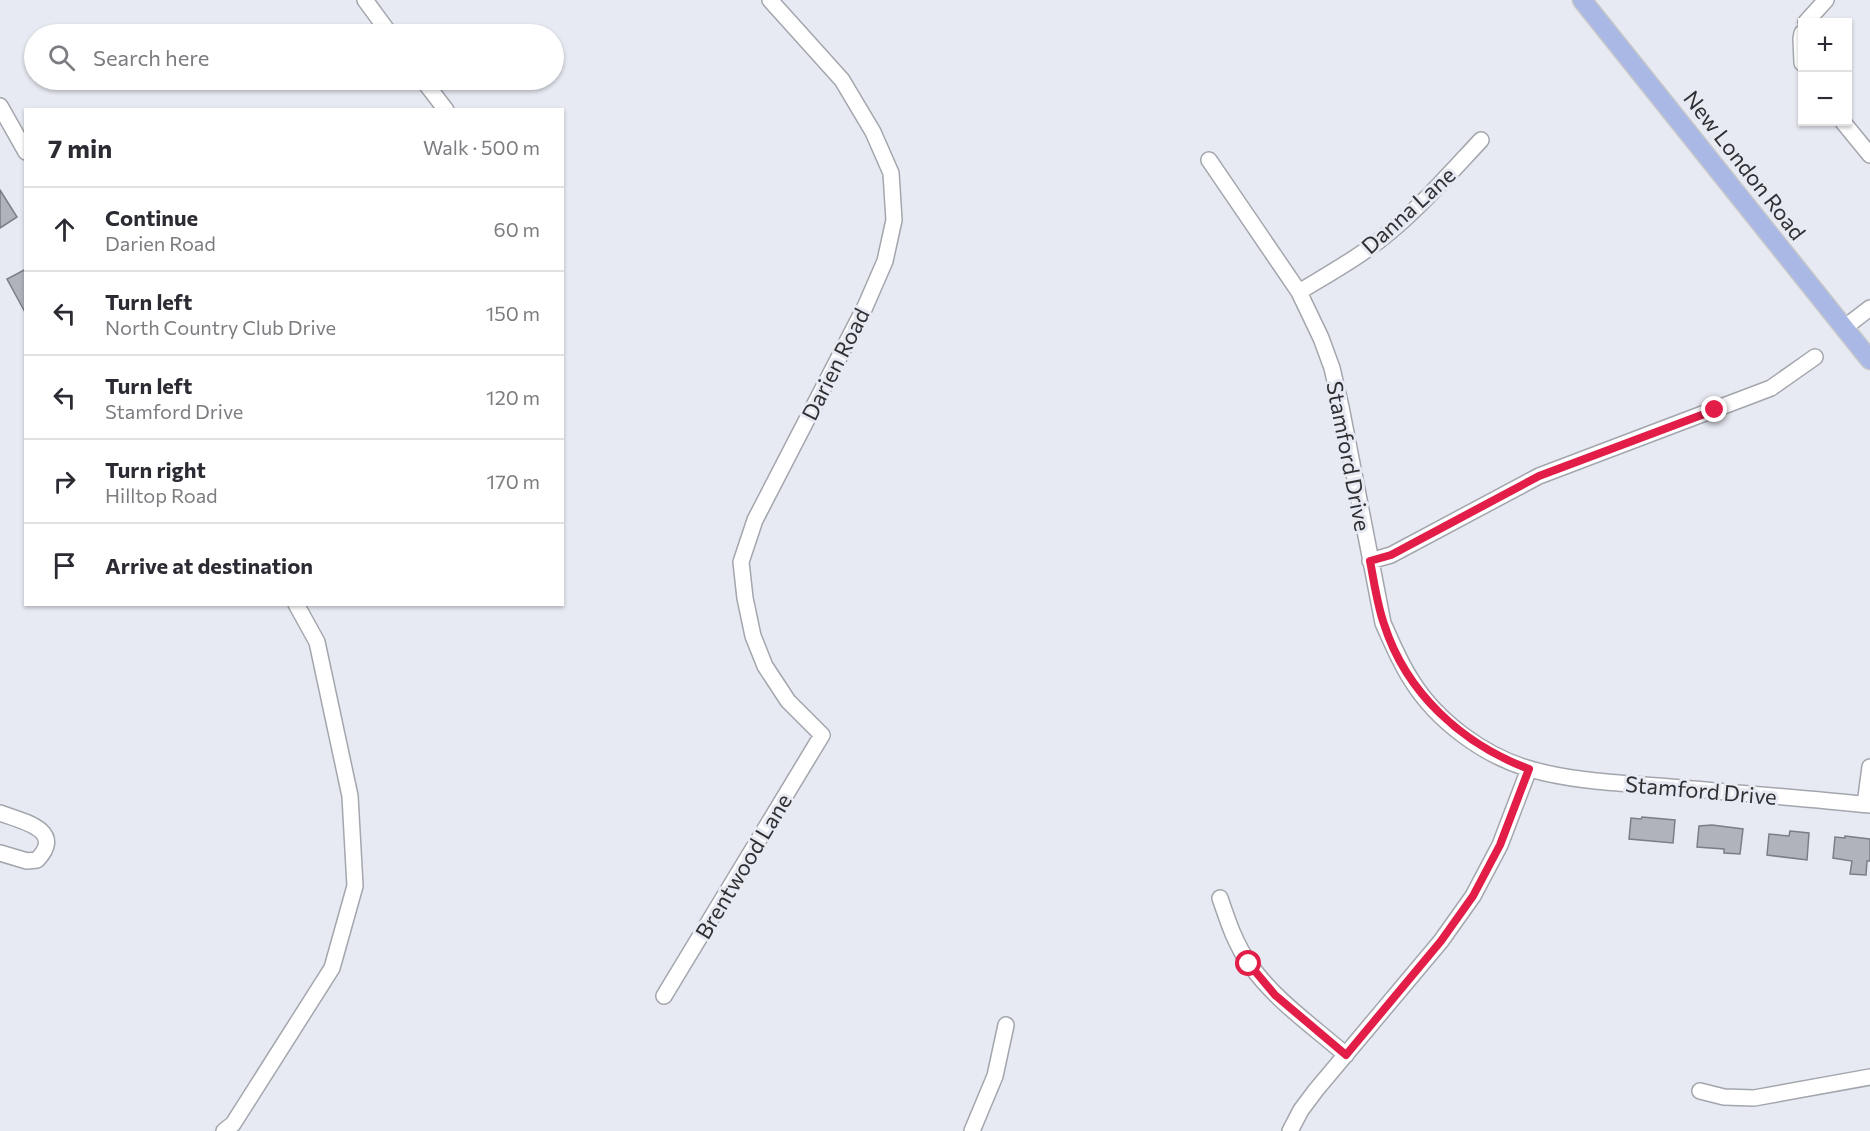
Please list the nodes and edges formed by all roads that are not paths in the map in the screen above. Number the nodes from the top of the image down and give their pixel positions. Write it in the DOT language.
graph roads {
  1 [pos="365,0"];
  2 [pos="770,0"];
  3 [pos="1582,0"];
  4 [pos="1826,0"];
  5 [pos="1810,18"];
  6 [pos="383,24"];
  7 [pos="431,90"];
  8 [pos="0,106"];
  9 [pos="444,108"];
  10 [pos="1846,126"];
  11 [pos="1481,140"];
  12 [pos="24,148"];
  13 [pos="1870,155"];
  14 [pos="1209,160"];
  15 [pos="1299,292"];
  16 [pos="1870,308"];
  17 [pos="1844,328"];
  18 [pos="1815,357"];
  19 [pos="1870,360"];
  20 [pos="1370,561"];
  21 [pos="297,606"];
  22 [pos="822,735"];
  23 [pos="1870,767"];
  24 [pos="1529,769"];
  25 [pos="1868,804"];
  26 [pos="0,813"];
  27 [pos="0,853"];
  28 [pos="1220,898"];
  29 [pos="664,996"];
  30 [pos="1006,1025"];
  31 [pos="1346,1055"];
  32 [pos="1870,1077"];
  33 [pos="1700,1091"];
  34 [pos="224,1131"];
  35 [pos="972,1131"];
  36 [pos="1290,1131"];
  1 -- 6 [label="street"];
  2 -- 22 [label="street, Darien Road"];
  3 -- 17 [label="main road, New London Road"];
  4 -- 5 [label="street"];
  7 -- 9 [label="street"];
  8 -- 12 [label="street"];
  10 -- 13 [label="street"];
  11 -- 15 [label="street, Danna Lane"];
  14 -- 15 [label="street, Stamford Drive"];
  15 -- 20 [label="street, Stamford Drive"];
  16 -- 17 [label="street"];
  17 -- 19 [label="main road, New London Road"];
  18 -- 20 [label="street"];
  20 -- 24 [label="street, Stamford Drive"];
  21 -- 34 [label="street"];
  22 -- 29 [label="street, Brentwood Lane"];
  23 -- 25 [label="street"];
  24 -- 25 [label="street, Stamford Drive"];
  24 -- 31 [label="street"];
  26 -- 27 [label="street"];
  28 -- 31 [label="street"];
  30 -- 35 [label="street"];
  31 -- 36 [label="street"];
  32 -- 33 [label="street"];
}
